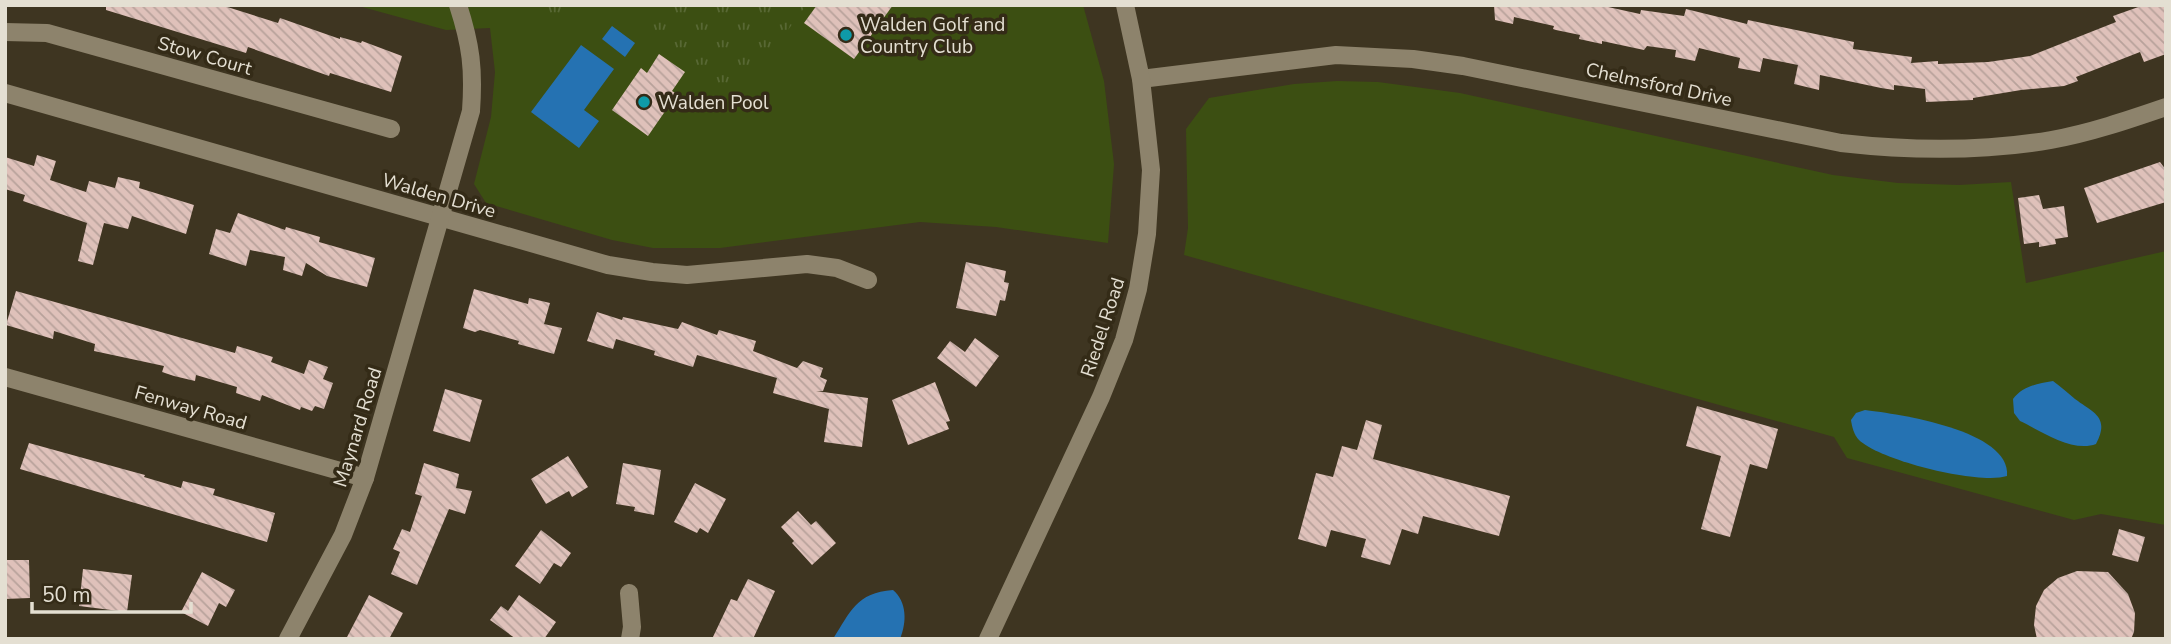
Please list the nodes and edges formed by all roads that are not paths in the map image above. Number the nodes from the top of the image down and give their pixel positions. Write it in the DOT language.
graph roads {
  1 [pos="458,5"];
  2 [pos="1125,5"];
  3 [pos="5,32"];
  4 [pos="1141,79"];
  5 [pos="5,93"];
  6 [pos="2166,107"];
  7 [pos="391,129"];
  8 [pos="440,217"];
  9 [pos="868,280"];
  10 [pos="5,377"];
  11 [pos="365,478"];
  12 [pos="629,593"];
  13 [pos="288,639"];
  14 [pos="630,639"];
  15 [pos="988,639"];
  1 -- 8 [label="street, Maynard Road"];
  2 -- 4 [label="street, Riedel Road"];
  3 -- 7 [label="street, Stow Court"];
  4 -- 6 [label="street, Chelmsford Drive"];
  4 -- 15 [label="street, Riedel Road"];
  5 -- 8 [label="street, Walden Drive"];
  8 -- 9 [label="street, Walden Drive"];
  8 -- 11 [label="street, Maynard Road"];
  10 -- 11 [label="street, Fenway Road"];
  11 -- 13 [label="street, Maynard Road"];
  12 -- 14 [label="street"];
}
